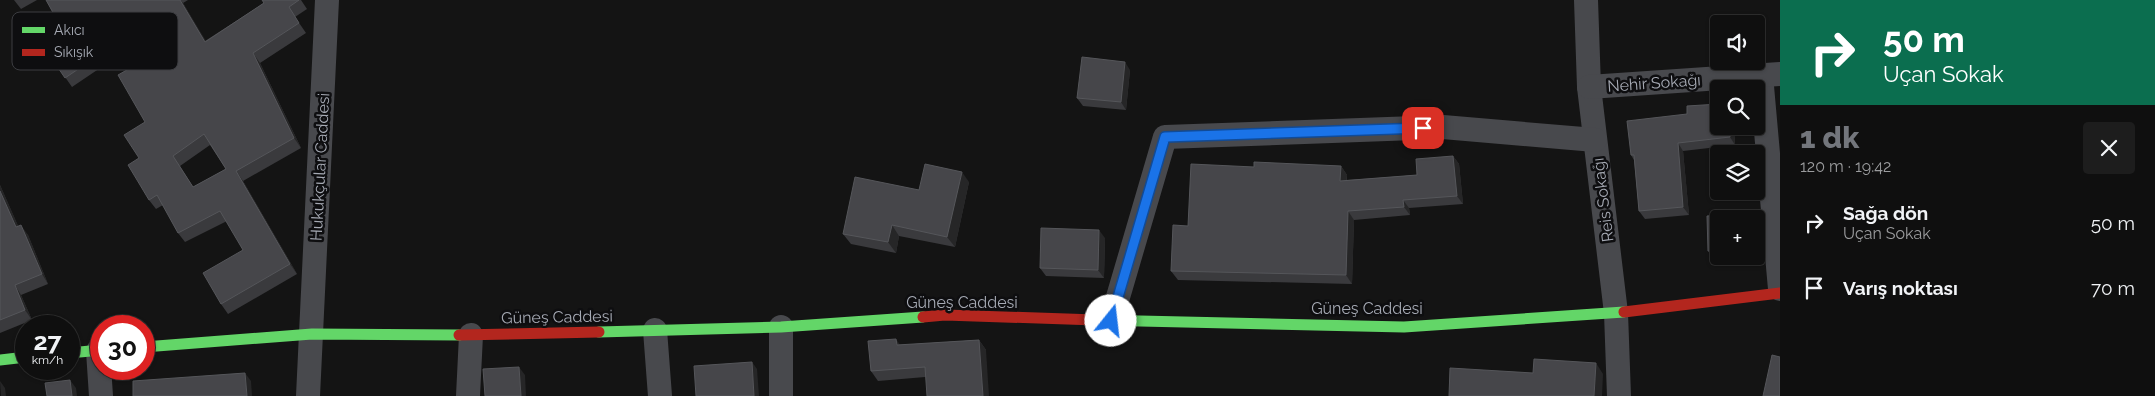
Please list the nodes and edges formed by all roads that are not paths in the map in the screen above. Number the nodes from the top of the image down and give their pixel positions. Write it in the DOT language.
graph roads {
  1 [pos="327,0"];
  2 [pos="1586,0"];
  3 [pos="1770,75"];
  4 [pos="1589,87"];
  5 [pos="1595,140"];
  6 [pos="1780,289"];
  7 [pos="1780,293"];
  8 [pos="1616,313"];
  9 [pos="1111,321"];
  10 [pos="781,327"];
  11 [pos="655,330"];
  12 [pos="312,334"];
  13 [pos="471,335"];
  14 [pos="155,346"];
  15 [pos="15,358"];
  16 [pos="0,360"];
  17 [pos="101,380"];
  18 [pos="101,396"];
  19 [pos="308,396"];
  20 [pos="468,396"];
  21 [pos="660,396"];
  22 [pos="781,396"];
  23 [pos="1619,396"];
  1 -- 12 [label="street, Hukukçular Caddesi"];
  2 -- 4 [label="street, Reis Sokağı"];
  3 -- 4 [label="street, Nehir Sokağı"];
  3 -- 6 [label="street"];
  4 -- 5 [label="street, Reis Sokağı"];
  5 -- 8 [label="street, Reis Sokağı"];
  5 -- 9 [label="street"];
  7 -- 8 [label="main road, Güneş Caddesi"];
  8 -- 9 [label="main road, Güneş Caddesi"];
  8 -- 23 [label="street, Reis Sokağı"];
  9 -- 10 [label="main road, Güneş Caddesi"];
  10 -- 11 [label="main road, Güneş Caddesi"];
  10 -- 22 [label="street"];
  11 -- 13 [label="main road, Güneş Caddesi"];
  11 -- 21 [label="street"];
  12 -- 13 [label="main road, Güneş Caddesi"];
  12 -- 14 [label="main road, Güneş Caddesi"];
  12 -- 19 [label="street, Hukukçular Caddesi"];
  13 -- 20 [label="street"];
  15 -- 16 [label="main road"];
  17 -- 18 [label="street"];
}
